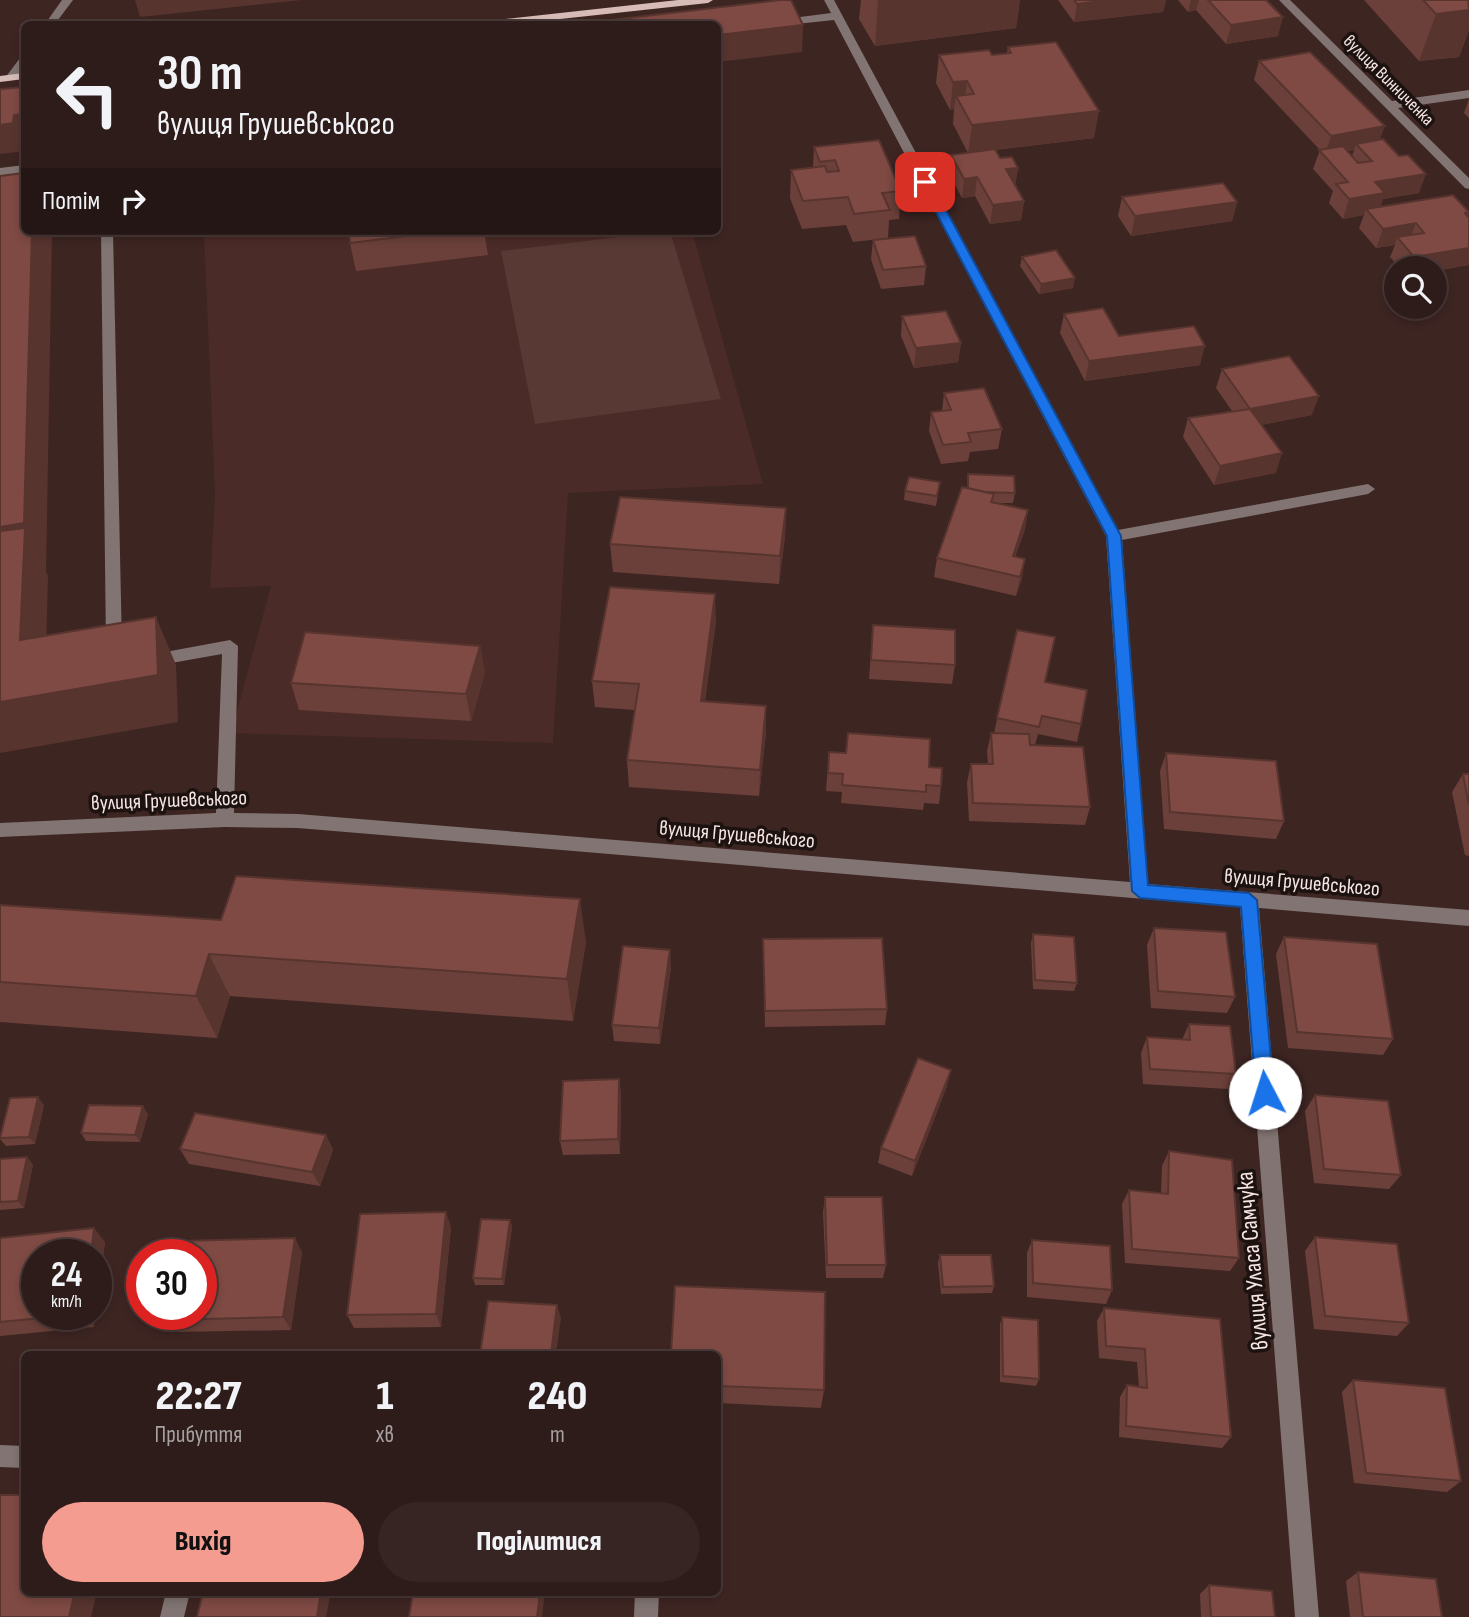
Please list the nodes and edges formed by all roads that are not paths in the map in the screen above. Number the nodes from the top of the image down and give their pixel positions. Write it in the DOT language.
graph roads {
  1 [pos="68,0"];
  2 [pos="708,0"];
  3 [pos="829,0"];
  4 [pos="1284,0"];
  5 [pos="837,16"];
  6 [pos="52,21"];
  7 [pos="516,21"];
  8 [pos="757,25"];
  9 [pos="21,63"];
  10 [pos="6,78"];
  11 [pos="1469,94"];
  12 [pos="1391,105"];
  13 [pos="21,169"];
  14 [pos="0,172"];
  15 [pos="1469,185"];
  16 [pos="107,235"];
  17 [pos="1368,489"];
  18 [pos="1114,536"];
  19 [pos="225,820"];
  20 [pos="0,830"];
  21 [pos="1140,891"];
  22 [pos="1249,900"];
  23 [pos="1469,918"];
  24 [pos="0,1455"];
  25 [pos="21,1457"];
  26 [pos="177,1596"];
  27 [pos="646,1596"];
  28 [pos="173,1617"];
  29 [pos="646,1617"];
  30 [pos="1307,1617"];
  1 -- 6 [label="street"];
  2 -- 7 [label="main road"];
  3 -- 5 [label="street"];
  4 -- 12 [label="street, вулиця Винниченка"];
  5 -- 8 [label="street"];
  5 -- 18 [label="street"];
  9 -- 10 [label="street"];
  11 -- 12 [label="street"];
  12 -- 15 [label="street, вулиця Винниченка"];
  13 -- 14 [label="street"];
  16 -- 19 [label="street"];
  17 -- 18 [label="street"];
  18 -- 21 [label="street"];
  19 -- 20 [label="street, вулиця Грушевського"];
  19 -- 21 [label="street, вулиця Грушевського"];
  21 -- 22 [label="street, вулиця Грушевського"];
  22 -- 23 [label="street, вулиця Грушевського"];
  22 -- 30 [label="street, вулиця Уласа Самчука"];
  24 -- 25 [label="street"];
  26 -- 28 [label="street"];
  27 -- 29 [label="street"];
}
